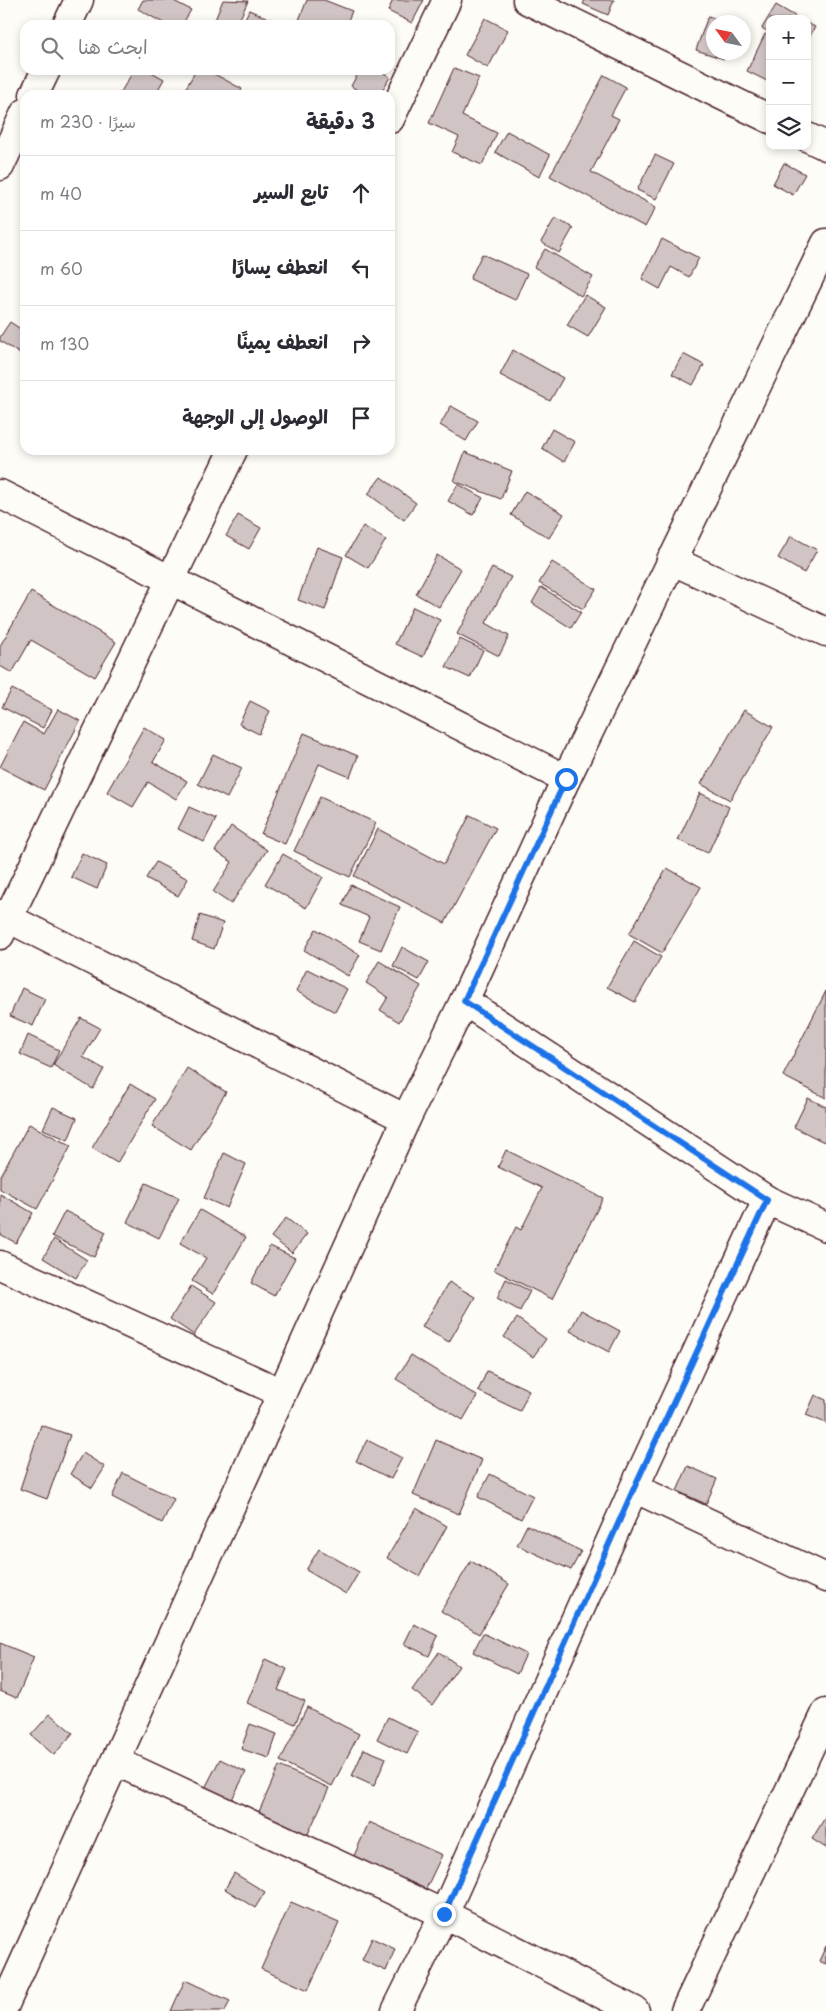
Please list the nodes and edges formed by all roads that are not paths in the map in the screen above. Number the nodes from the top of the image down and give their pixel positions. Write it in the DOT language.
graph roads {
  1 [pos="79,0"];
  2 [pos="446,0"];
  3 [pos="527,0"];
  4 [pos="69,20"];
  5 [pos="44,75"];
  6 [pos="36,90"];
  7 [pos="395,108"];
  8 [pos="766,117"];
  9 [pos="20,124"];
  10 [pos="811,139"];
  11 [pos="826,146"];
  12 [pos="0,166"];
  13 [pos="826,243"];
  14 [pos="231,455"];
  15 [pos="0,494"];
  16 [pos="671,560"];
  17 [pos="172,580"];
  18 [pos="826,632"];
  19 [pos="566,779"];
  20 [pos="3,922"];
  21 [pos="464,1001"];
  22 [pos="406,1118"];
  23 [pos="767,1200"];
  24 [pos="826,1227"];
  25 [pos="0,1265"];
  26 [pos="282,1393"];
  27 [pos="634,1488"];
  28 [pos="826,1578"];
  29 [pos="826,1713"];
  30 [pos="115,1760"];
  31 [pos="444,1914"];
  32 [pos="2,2011"];
  33 [pos="396,2011"];
  34 [pos="635,2011"];
  35 [pos="685,2011"];
  1 -- 4 [label="street"];
  2 -- 7 [label="street"];
  3 -- 8 [label="street"];
  5 -- 6 [label="street"];
  9 -- 12 [label="street"];
  10 -- 11 [label="street"];
  13 -- 16 [label="street"];
  14 -- 17 [label="street"];
  15 -- 17 [label="street"];
  16 -- 18 [label="street"];
  16 -- 19 [label="street"];
  17 -- 19 [label="street"];
  17 -- 20 [label="street"];
  19 -- 21 [label="street"];
  20 -- 22 [label="street"];
  21 -- 22 [label="street"];
  21 -- 23 [label="street"];
  22 -- 26 [label="street"];
  23 -- 24 [label="street"];
  23 -- 27 [label="street"];
  25 -- 26 [label="street"];
  26 -- 30 [label="street"];
  27 -- 28 [label="street"];
  27 -- 31 [label="street"];
  29 -- 35 [label="street"];
  30 -- 31 [label="street"];
  30 -- 32 [label="street"];
  31 -- 33 [label="street"];
  31 -- 34 [label="street"];
}
